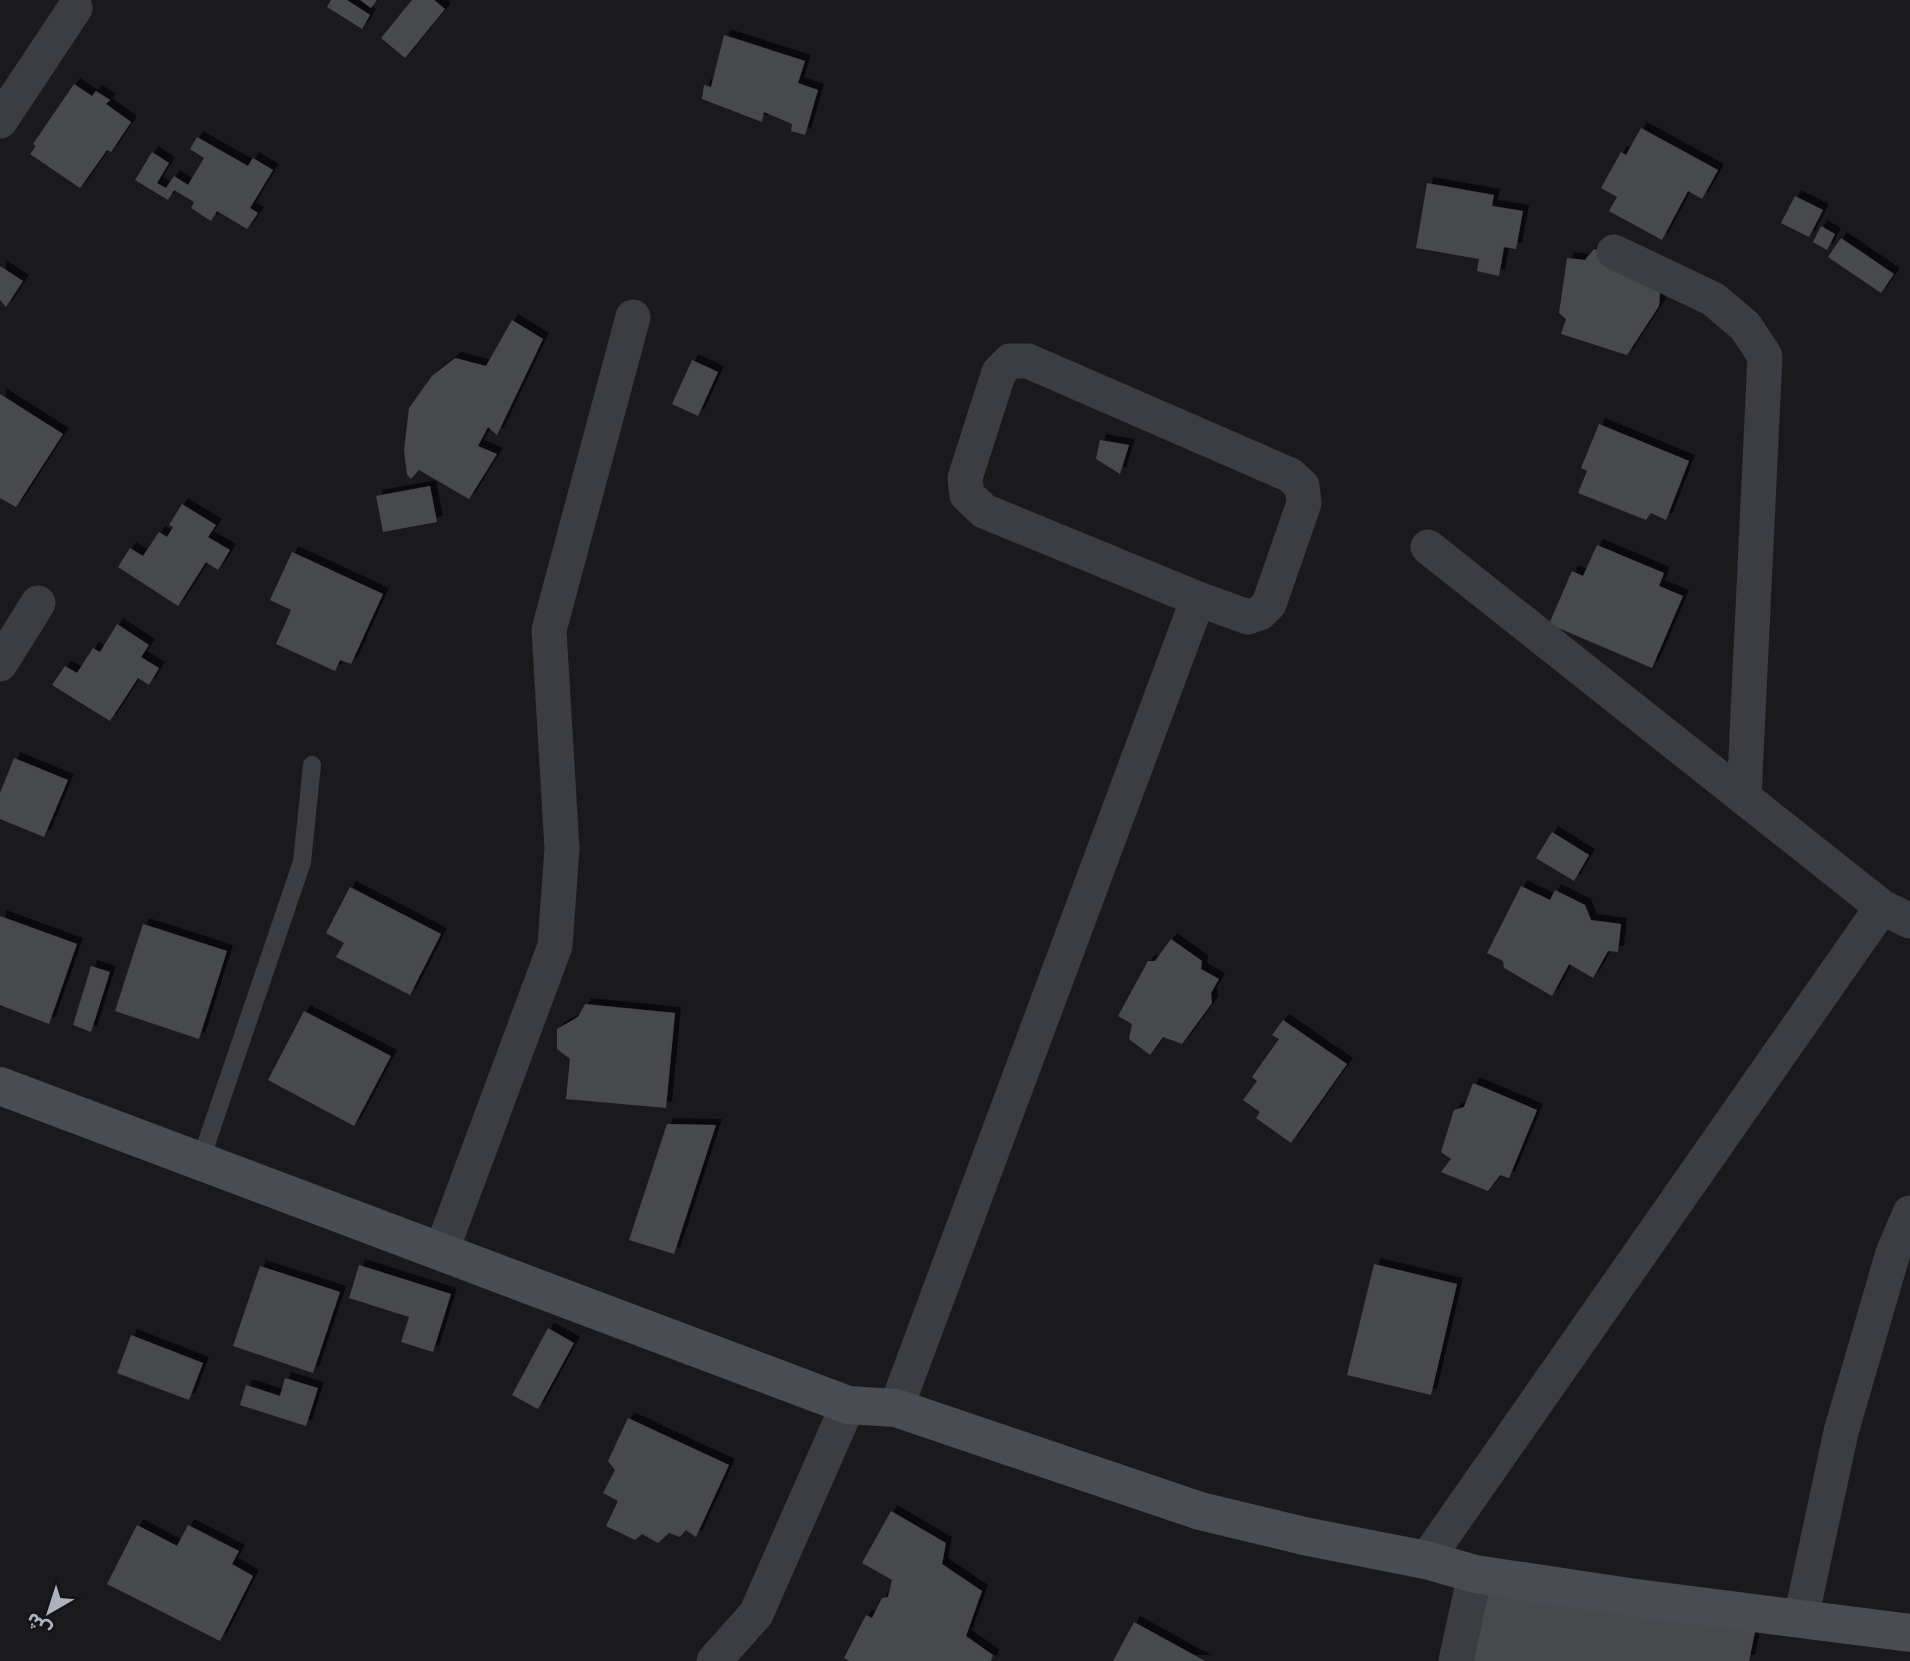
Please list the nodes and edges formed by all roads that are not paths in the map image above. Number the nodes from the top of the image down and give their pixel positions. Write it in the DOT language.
graph roads {
  1 [pos="75,8"];
  2 [pos="0,121"];
  3 [pos="1614,252"];
  4 [pos="633,317"];
  5 [pos="1428,547"];
  6 [pos="1198,599"];
  7 [pos="38,603"];
  8 [pos="0,664"];
  9 [pos="312,765"];
  10 [pos="1744,798"];
  11 [pos="1896,914"];
  12 [pos="0,1086"];
  13 [pos="200,1162"];
  14 [pos="1910,1213"];
  15 [pos="441,1252"];
  16 [pos="848,1405"];
  17 [pos="896,1408"];
  18 [pos="1426,1560"];
  19 [pos="1475,1574"];
  20 [pos="1801,1618"];
  21 [pos="1910,1633"];
  22 [pos="715,1661"];
  23 [pos="1455,1661"];
  1 -- 2 [label="street"];
  3 -- 10 [label="street"];
  4 -- 15 [label="street"];
  5 -- 10 [label="street"];
  6 -- 6 [label="street"];
  6 -- 17 [label="street"];
  7 -- 8 [label="street"];
  9 -- 13 [label="lane"];
  10 -- 11 [label="street"];
  11 -- 18 [label="street"];
  12 -- 13 [label="street"];
  13 -- 15 [label="street"];
  14 -- 20 [label="street"];
  15 -- 16 [label="street"];
  16 -- 17 [label="street"];
  16 -- 22 [label="street"];
  17 -- 18 [label="street"];
  18 -- 19 [label="street"];
  19 -- 20 [label="street"];
  19 -- 23 [label="street"];
  20 -- 21 [label="street"];
}
